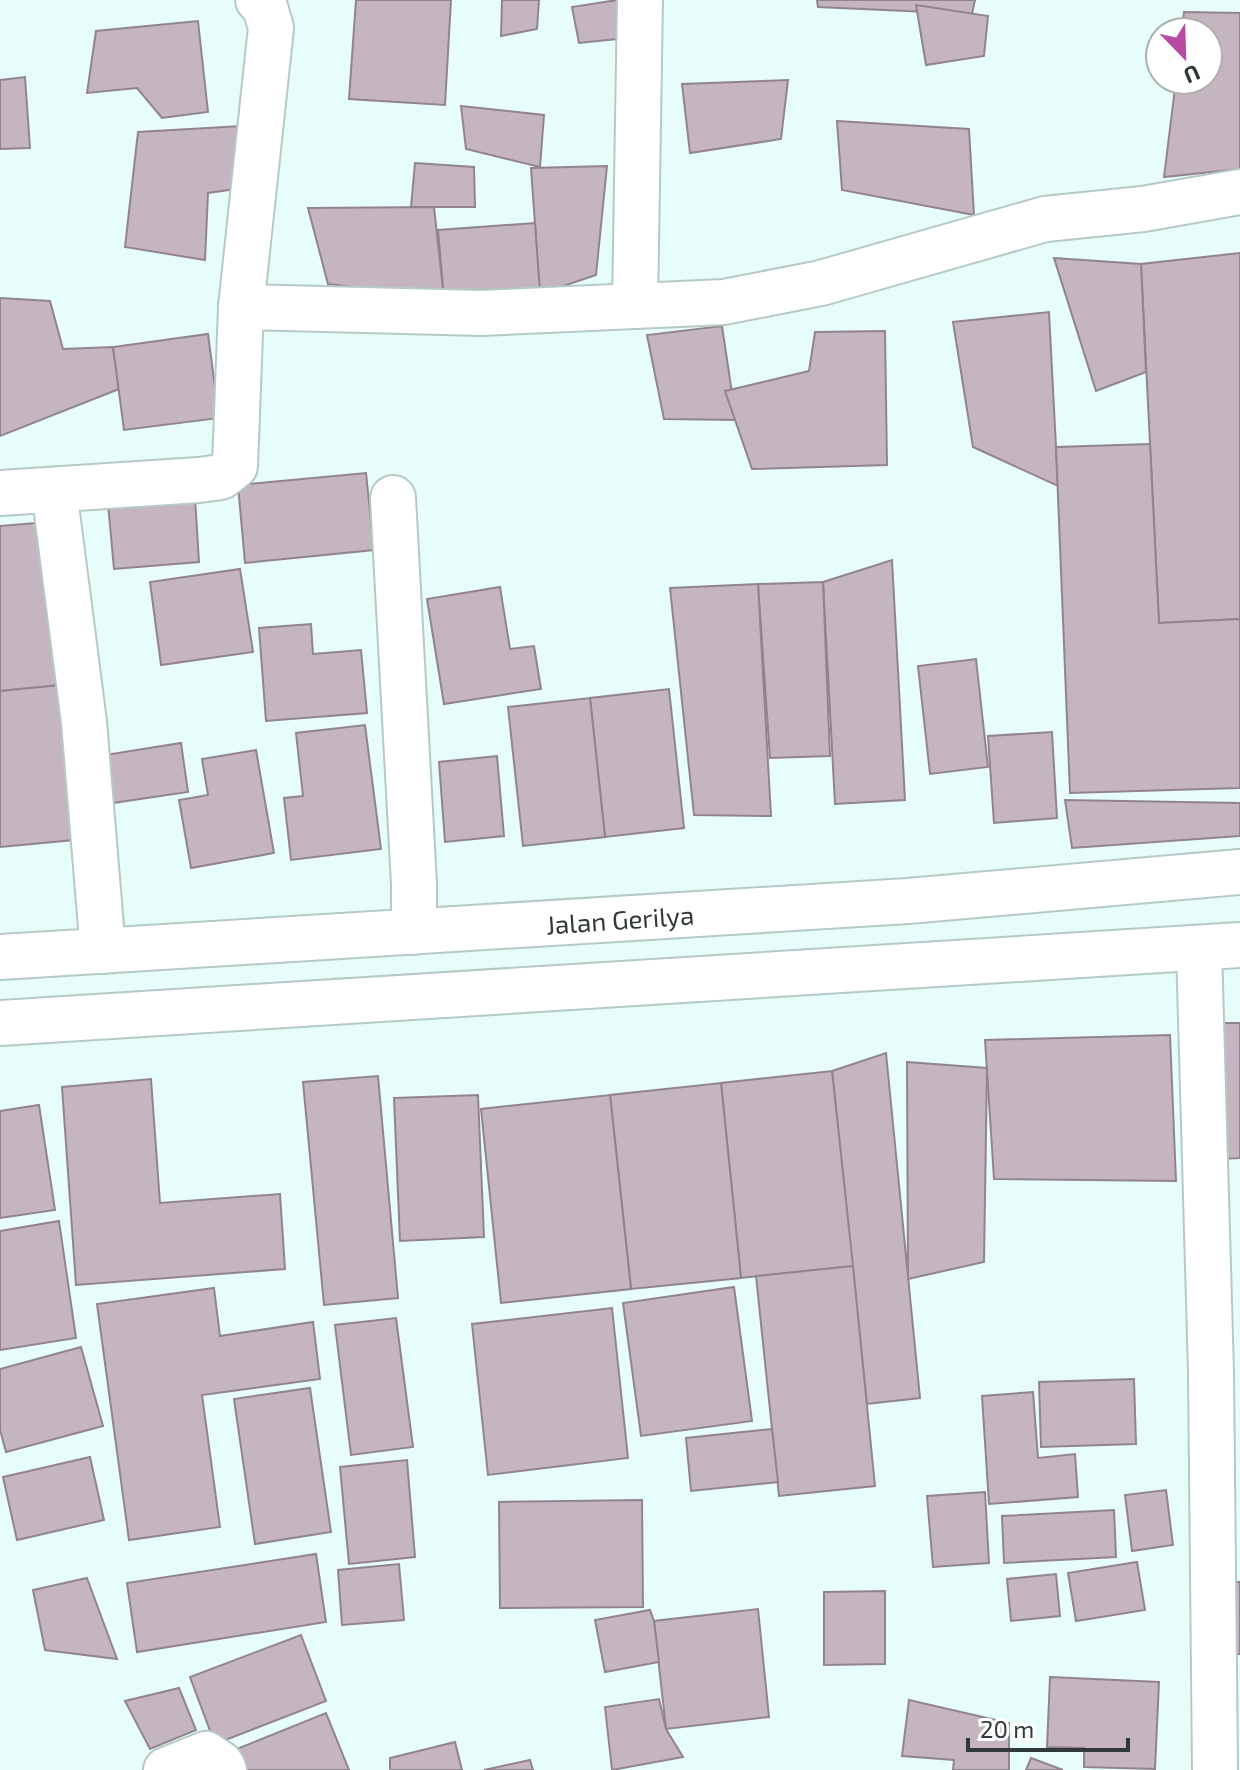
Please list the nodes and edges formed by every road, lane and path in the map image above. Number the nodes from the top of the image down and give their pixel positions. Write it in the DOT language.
graph roads {
  1 [pos="258,0"];
  2 [pos="640,0"];
  3 [pos="1240,192"];
  4 [pos="635,306"];
  5 [pos="241,307"];
  6 [pos="54,490"];
  7 [pos="0,493"];
  8 [pos="393,498"];
  9 [pos="1240,872"];
  10 [pos="908,901"];
  11 [pos="414,932"];
  12 [pos="1219,946"];
  13 [pos="103,951"];
  14 [pos="0,957"];
  15 [pos="916,966"];
  16 [pos="0,1023"];
  17 [pos="166,1770"];
  18 [pos="224,1770"];
  19 [pos="1215,1770"];
  1 -- 5 [label="main road"];
  2 -- 4 [label="main road"];
  3 -- 4 [label="main road"];
  4 -- 5 [label="main road"];
  5 -- 6 [label="main road"];
  6 -- 7 [label="main road"];
  6 -- 13 [label="main road"];
  8 -- 11 [label="main road"];
  9 -- 10 [label="main road, Jalan Gerilya"];
  10 -- 11 [label="main road, Jalan Gerilya"];
  10 -- 15 [label="main road"];
  11 -- 13 [label="main road, Jalan Gerilya"];
  12 -- 15 [label="main road"];
  12 -- 19 [label="main road"];
  13 -- 14 [label="main road, Jalan Gerilya"];
  15 -- 16 [label="main road"];
  17 -- 18 [label="main road"];
}
